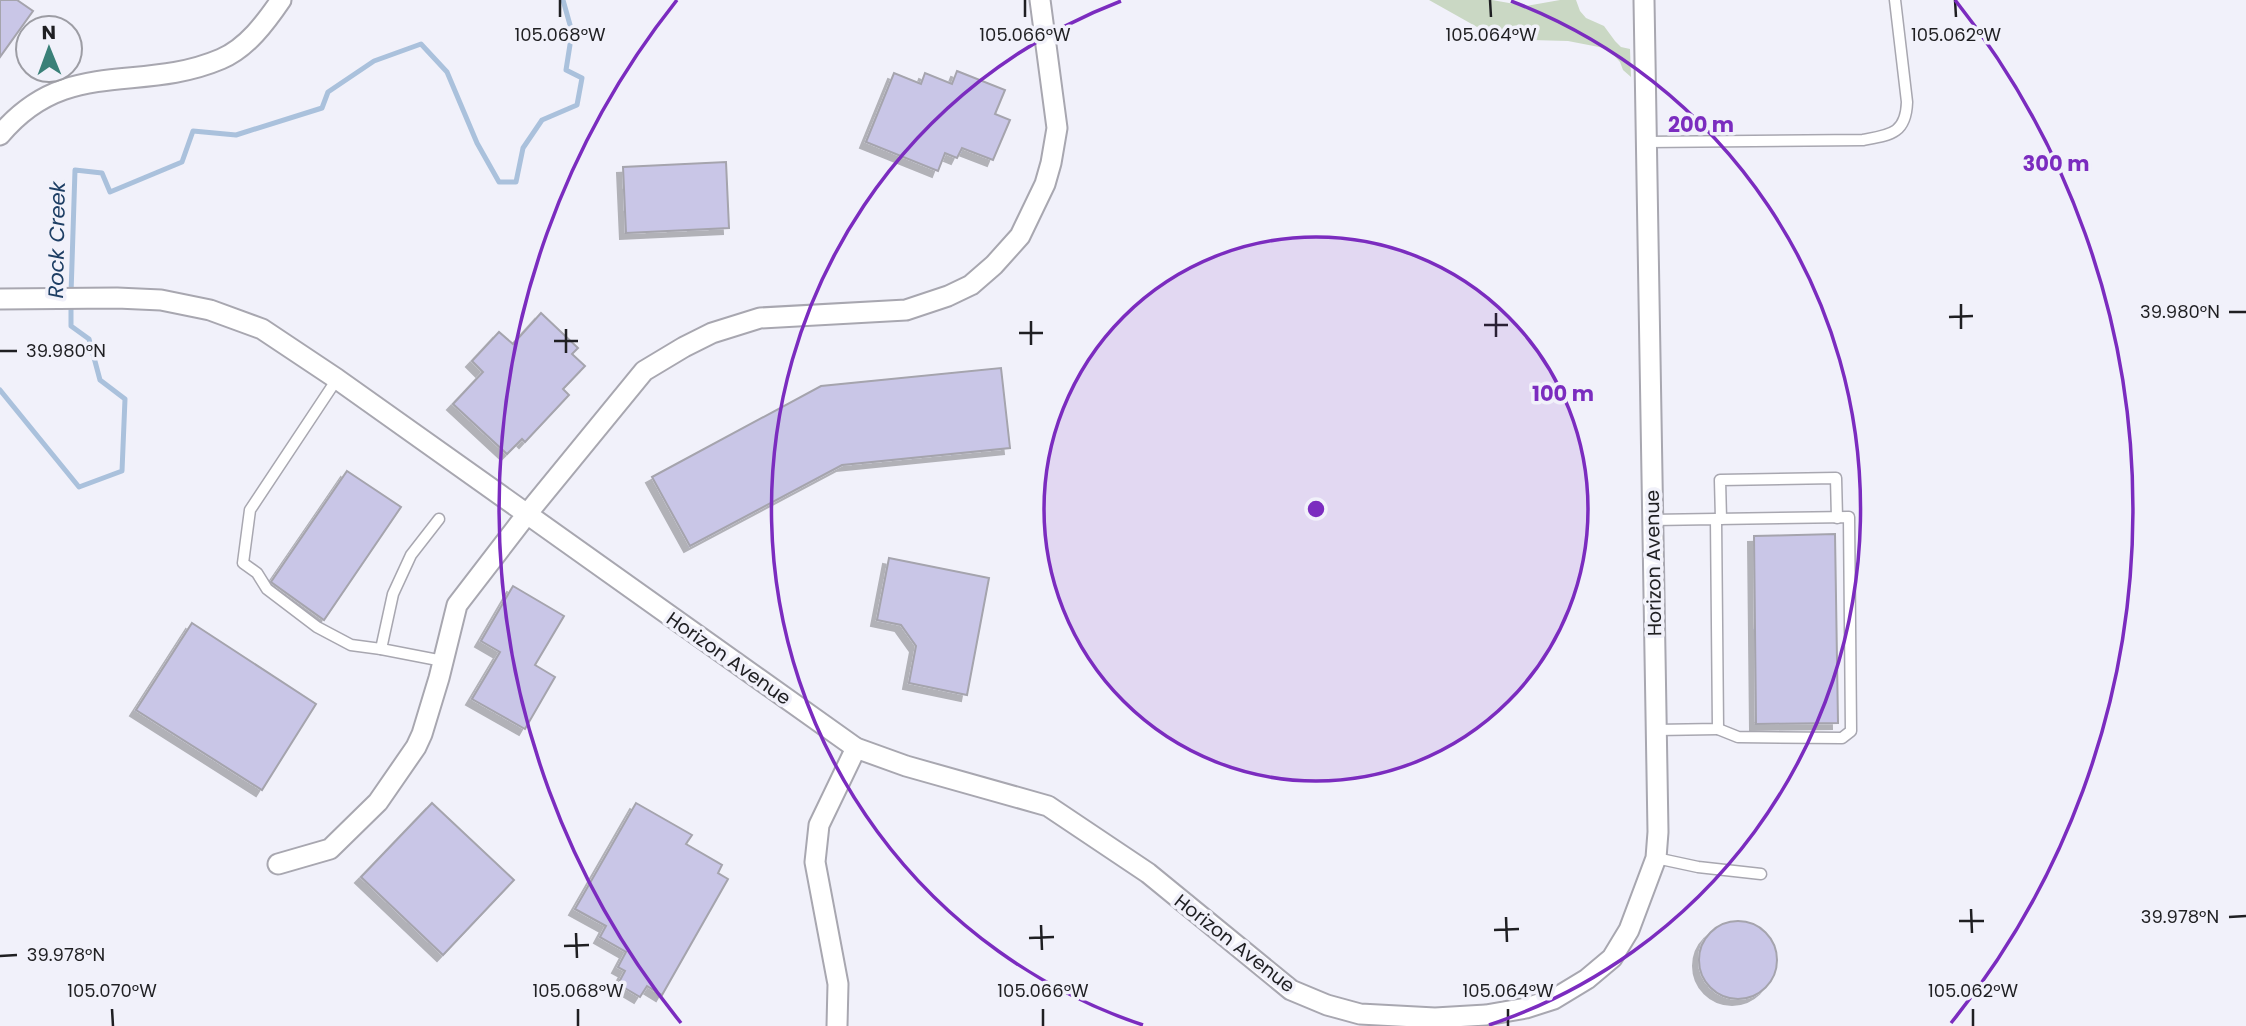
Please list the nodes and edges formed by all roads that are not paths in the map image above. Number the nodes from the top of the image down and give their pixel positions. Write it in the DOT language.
graph roads {
  1 [pos="281,0"];
  2 [pos="1040,0"];
  3 [pos="1644,0"];
  4 [pos="1895,0"];
  5 [pos="0,135"];
  6 [pos="1646,142"];
  7 [pos="0,299"];
  8 [pos="337,379"];
  9 [pos="527,514"];
  10 [pos="1837,517"];
  11 [pos="439,519"];
  12 [pos="1718,519"];
  13 [pos="1652,520"];
  14 [pos="381,649"];
  15 [pos="443,661"];
  16 [pos="1718,729"];
  17 [pos="1656,730"];
  18 [pos="856,748"];
  19 [pos="1656,858"];
  20 [pos="278,864"];
  21 [pos="1761,874"];
  22 [pos="837,1026"];
  1 -- 5 [label="street"];
  2 -- 9 [label="street"];
  3 -- 6 [label="street, Horizon Avenue"];
  4 -- 6 [label="lane"];
  6 -- 13 [label="street, Horizon Avenue"];
  7 -- 8 [label="street, Horizon Avenue"];
  8 -- 9 [label="street, Horizon Avenue"];
  8 -- 14 [label="lane"];
  9 -- 15 [label="street"];
  9 -- 18 [label="street, Horizon Avenue"];
  10 -- 12 [label="lane"];
  10 -- 12 [label="lane"];
  10 -- 16 [label="lane"];
  11 -- 14 [label="lane"];
  12 -- 13 [label="lane"];
  12 -- 16 [label="lane"];
  13 -- 17 [label="street, Horizon Avenue"];
  14 -- 15 [label="lane"];
  15 -- 20 [label="street"];
  16 -- 17 [label="lane"];
  17 -- 19 [label="street, Horizon Avenue"];
  18 -- 19 [label="street, Horizon Avenue"];
  18 -- 22 [label="street"];
  19 -- 21 [label="lane"];
}
